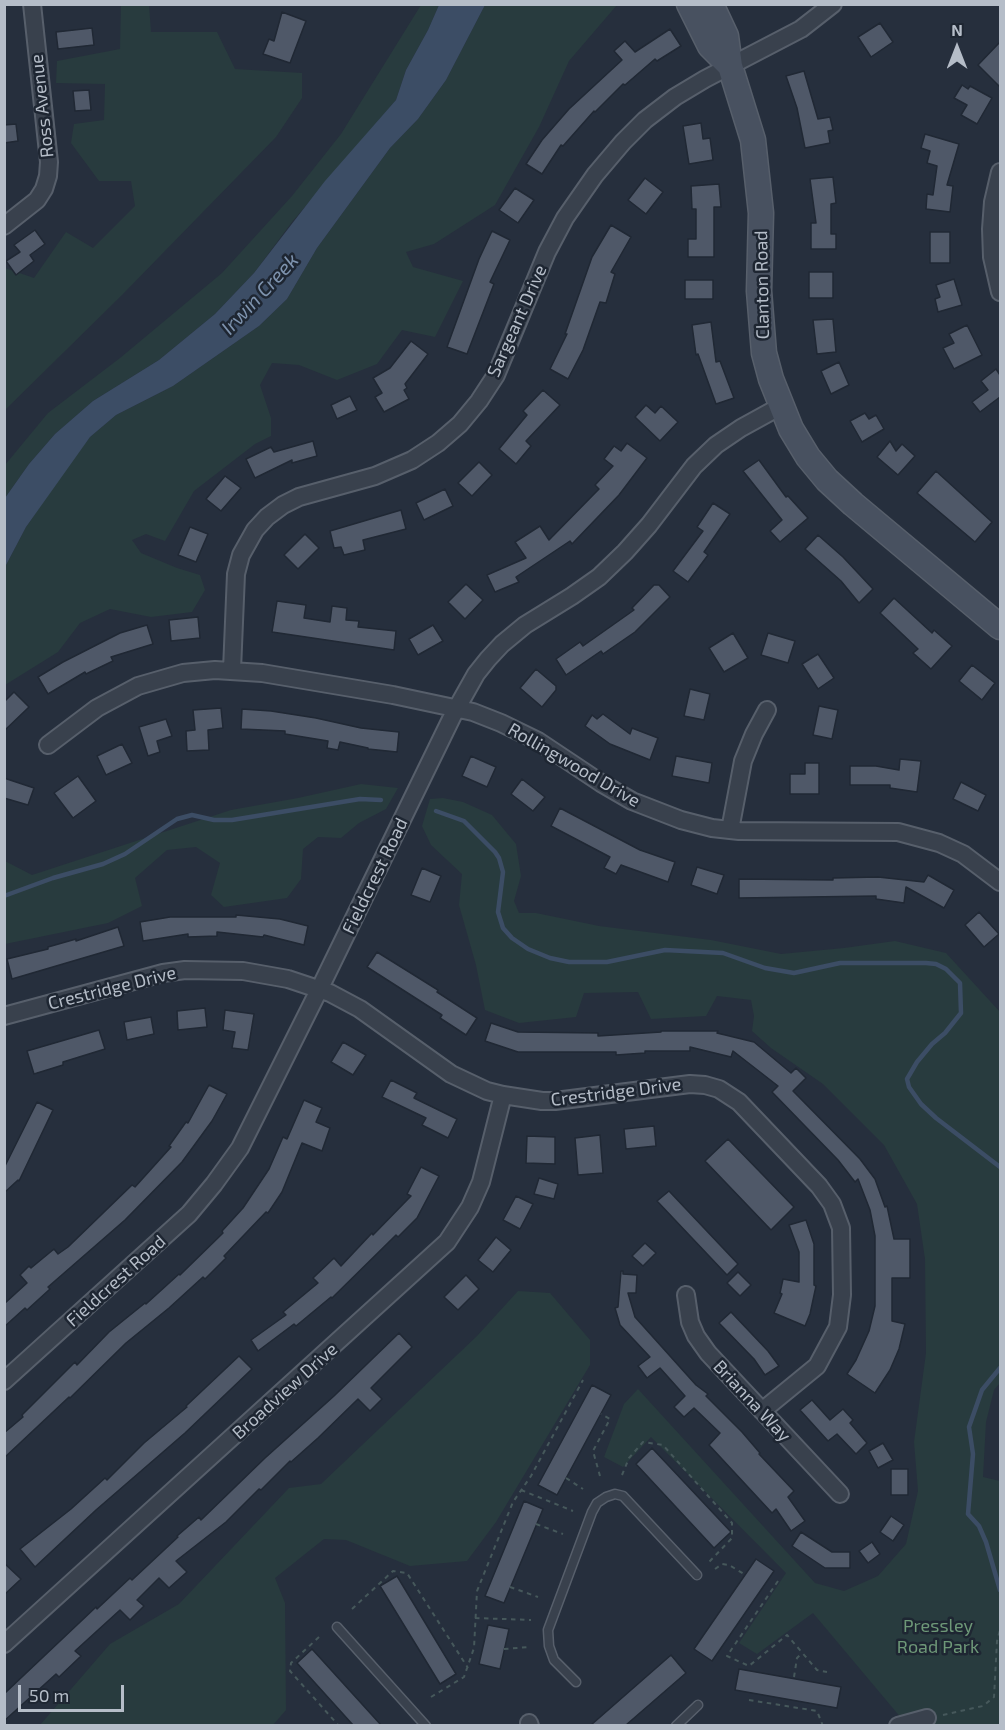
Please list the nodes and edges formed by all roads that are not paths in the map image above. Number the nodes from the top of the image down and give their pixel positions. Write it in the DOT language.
graph roads {
  1 [pos="32,4"];
  2 [pos="689,4"];
  3 [pos="711,4"];
  4 [pos="833,4"];
  5 [pos="730,66"];
  6 [pos="1000,172"];
  7 [pos="4,225"];
  8 [pos="1000,292"];
  9 [pos="781,406"];
  10 [pos="1000,627"];
  11 [pos="232,670"];
  12 [pos="457,708"];
  13 [pos="767,710"];
  14 [pos="48,745"];
  15 [pos="730,830"];
  16 [pos="1000,882"];
  17 [pos="320,988"];
  18 [pos="4,1016"];
  19 [pos="503,1095"];
  20 [pos="686,1295"];
  21 [pos="4,1381"];
  22 [pos="762,1411"];
  23 [pos="840,1494"];
  24 [pos="697,1575"];
  25 [pos="337,1627"];
  26 [pos="4,1644"];
  27 [pos="576,1682"];
  28 [pos="698,1705"];
  29 [pos="923,1721"];
  30 [pos="426,1725"];
  31 [pos="676,1725"];
  32 [pos="897,1725"];
  1 -- 7 [label="street, Ross Avenue"];
  2 -- 5 [label="main road, Clanton Road"];
  3 -- 5 [label="main road, Clanton Road"];
  4 -- 5 [label="street, Sargeant Drive"];
  5 -- 9 [label="main road, Clanton Road"];
  5 -- 11 [label="street, Sargeant Drive"];
  6 -- 8 [label="street"];
  9 -- 10 [label="main road, Clanton Road"];
  9 -- 12 [label="street, Fieldcrest Road"];
  11 -- 12 [label="street, Rollingwood Drive"];
  11 -- 14 [label="street, Rollingwood Drive"];
  12 -- 15 [label="street, Rollingwood Drive"];
  12 -- 17 [label="street, Fieldcrest Road"];
  13 -- 15 [label="street"];
  15 -- 16 [label="street, Rollingwood Drive"];
  17 -- 18 [label="street, Crestridge Drive"];
  17 -- 19 [label="street, Crestridge Drive"];
  17 -- 21 [label="street, Fieldcrest Road"];
  19 -- 22 [label="street, Crestridge Drive"];
  19 -- 26 [label="street, Broadview Drive"];
  20 -- 22 [label="street, Brianna Way"];
  22 -- 23 [label="street, Brianna Way"];
  24 -- 27 [label="lane"];
  25 -- 30 [label="lane"];
  28 -- 31 [label="lane"];
  29 -- 32 [label="street"];
}
